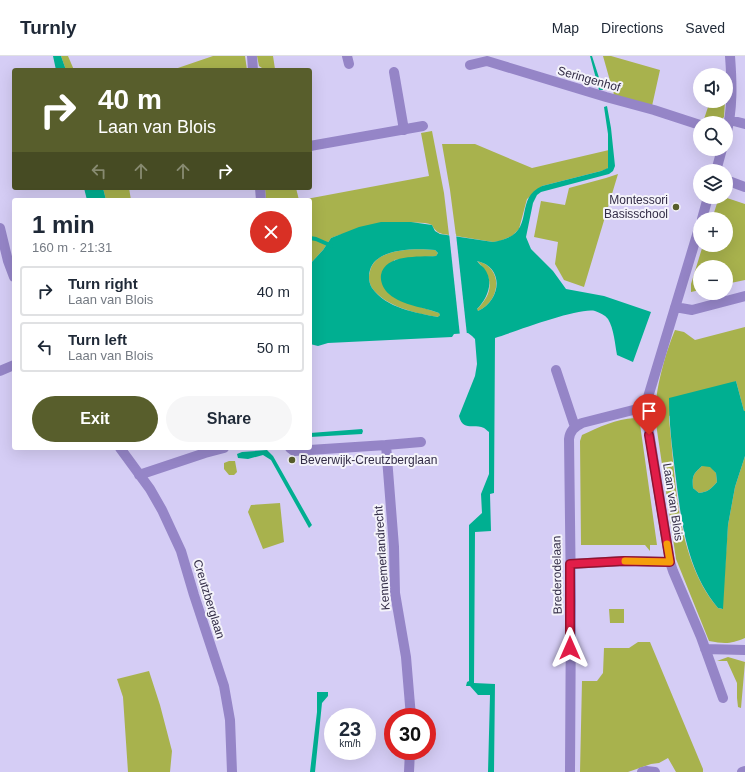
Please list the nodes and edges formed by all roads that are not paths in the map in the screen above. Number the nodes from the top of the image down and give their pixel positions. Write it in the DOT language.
graph roads {
  1 [pos="252,56"];
  2 [pos="730,56"];
  3 [pos="470,65"];
  4 [pos="253,68"];
  5 [pos="394,72"];
  6 [pos="730,116"];
  7 [pos="733,121"];
  8 [pos="693,123"];
  9 [pos="745,124"];
  10 [pos="423,126"];
  11 [pos="404,130"];
  12 [pos="312,146"];
  13 [pos="733,183"];
  14 [pos="745,187"];
  15 [pos="0,228"];
  16 [pos="693,248"];
  17 [pos="12,271"];
  18 [pos="745,296"];
  19 [pos="675,307"];
  20 [pos="12,366"];
  21 [pos="556,370"];
  22 [pos="0,371"];
  23 [pos="645,406"];
  24 [pos="575,427"];
  25 [pos="421,442"];
  26 [pos="386,445"];
  27 [pos="121,450"];
  28 [pos="216,450"];
  29 [pos="293,450"];
  30 [pos="309,450"];
  31 [pos="312,450"];
  32 [pos="139,475"];
  33 [pos="670,562"];
  34 [pos="570,564"];
  35 [pos="705,649"];
  36 [pos="745,650"];
  37 [pos="723,698"];
  38 [pos="410,708"];
  39 [pos="410,760"];
  40 [pos="232,772"];
  41 [pos="409,772"];
  42 [pos="570,772"];
  43 [pos="642,772"];
  44 [pos="656,772"];
  1 -- 4 [label="street"];
  2 -- 6 [label="street"];
  3 -- 8 [label="street, Seringenhof"];
  5 -- 11 [label="street"];
  7 -- 9 [label="street"];
  10 -- 11 [label="street"];
  11 -- 12 [label="street"];
  13 -- 14 [label="street"];
  15 -- 17 [label="street"];
  16 -- 19 [label="street, Laan van Blois"];
  18 -- 19 [label="street"];
  19 -- 23 [label="street, Laan van Blois"];
  20 -- 22 [label="street"];
  21 -- 24 [label="street"];
  23 -- 24 [label="street"];
  23 -- 33 [label="street, Laan van Blois"];
  24 -- 34 [label="street, Brederodelaan"];
  25 -- 26 [label="street"];
  26 -- 31 [label="street"];
  26 -- 38 [label="street, Kennemerlandrecht"];
  27 -- 32 [label="street, Creutzberglaan"];
  28 -- 32 [label="street"];
  29 -- 30 [label="street"];
  32 -- 40 [label="street, Creutzberglaan"];
  33 -- 34 [label="street"];
  33 -- 35 [label="street, Laan van Blois"];
  34 -- 42 [label="street, Brederodelaan"];
  35 -- 36 [label="street"];
  35 -- 37 [label="street, Laan van Blois"];
  39 -- 41 [label="street"];
  43 -- 44 [label="street"];
}
